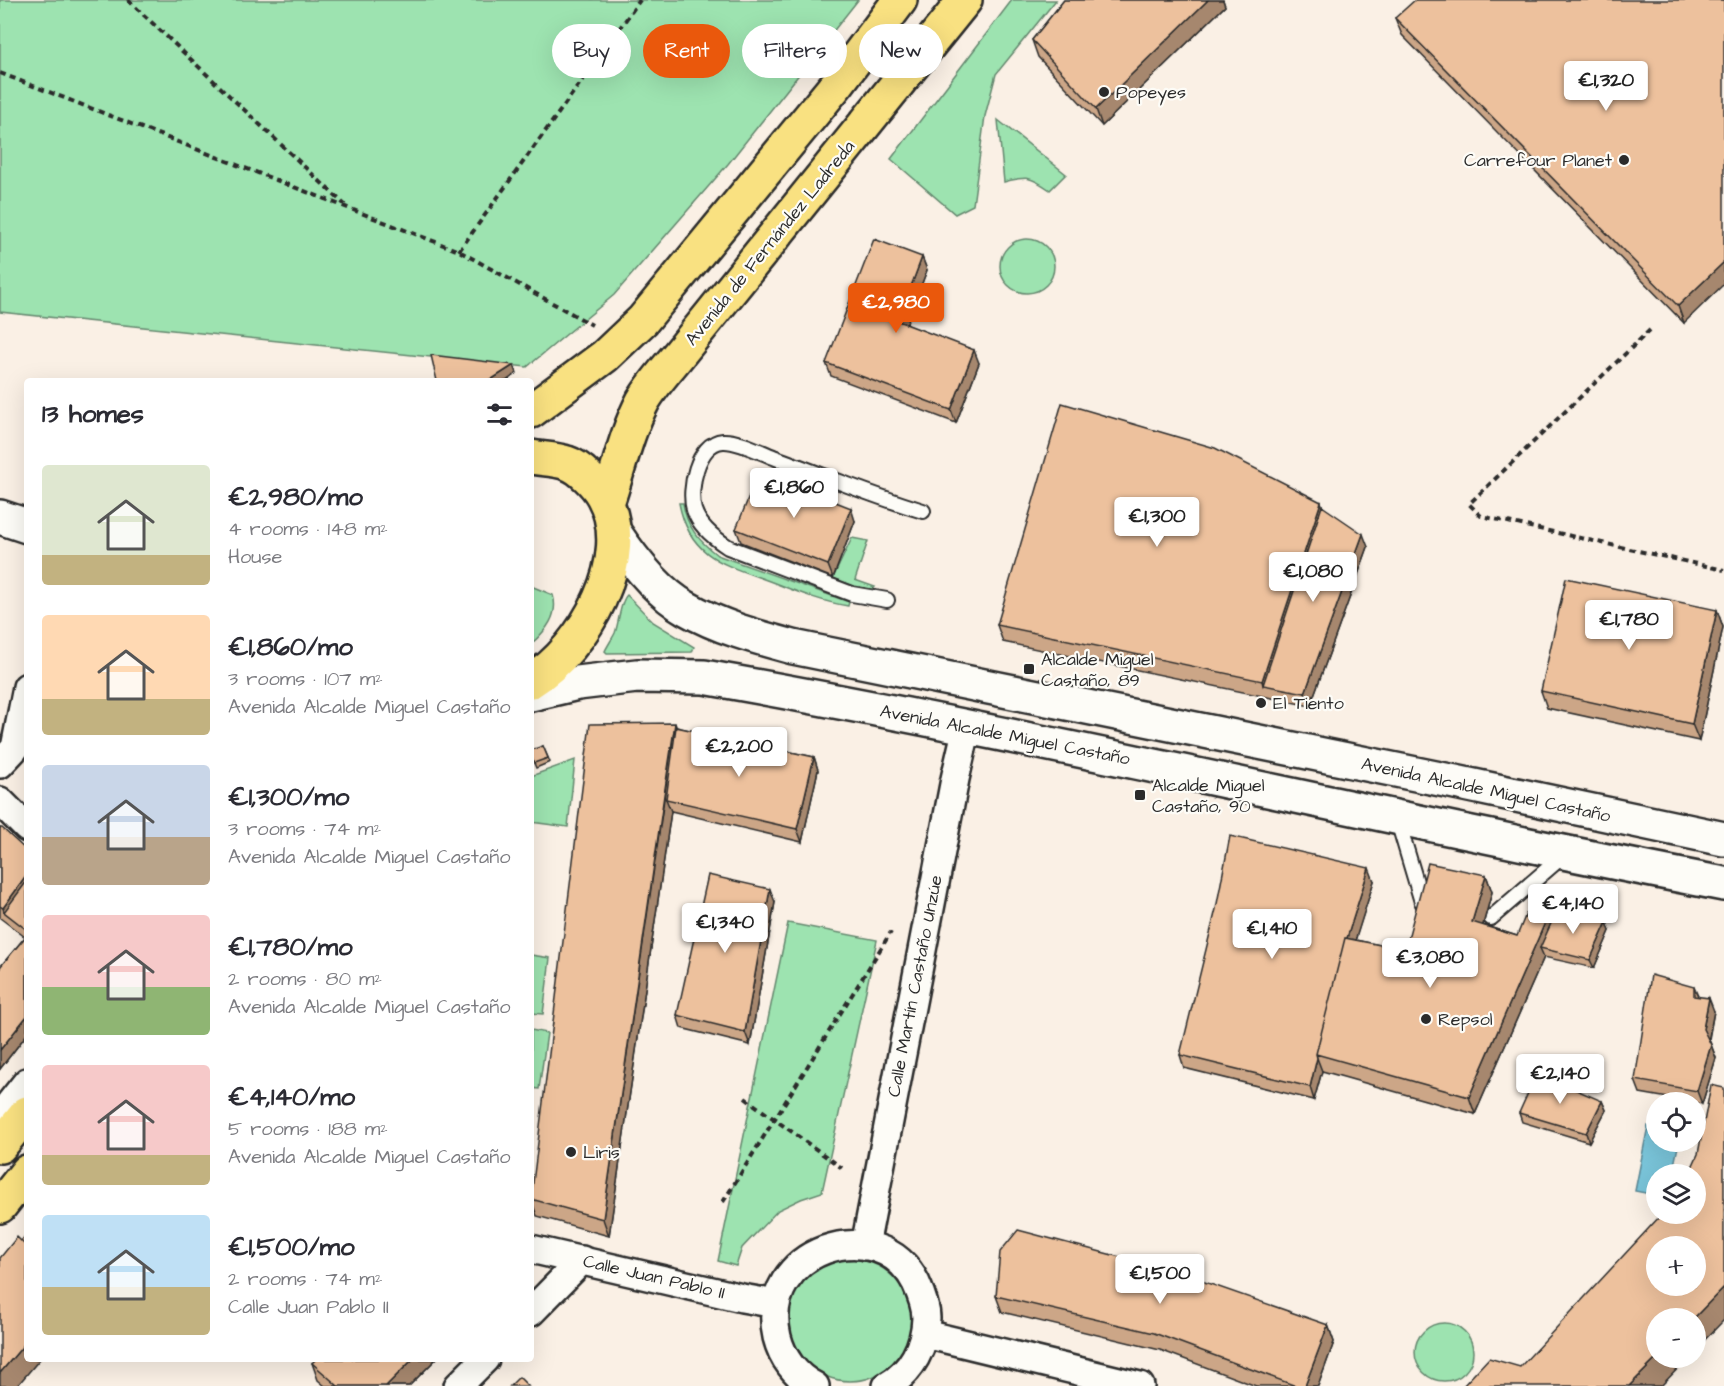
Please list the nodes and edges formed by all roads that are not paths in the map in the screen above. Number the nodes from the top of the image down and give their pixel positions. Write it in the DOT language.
graph roads {
  1 [pos="900,0"];
  2 [pos="964,0"];
  3 [pos="534,409"];
  4 [pos="534,457"];
  5 [pos="0,495"];
  6 [pos="24,501"];
  7 [pos="923,511"];
  8 [pos="0,517"];
  9 [pos="610,517"];
  10 [pos="24,525"];
  11 [pos="887,600"];
  12 [pos="534,679"];
  13 [pos="534,693"];
  14 [pos="24,702"];
  15 [pos="967,727"];
  16 [pos="0,764"];
  17 [pos="0,801"];
  18 [pos="1397,818"];
  19 [pos="24,825"];
  20 [pos="1724,839"];
  21 [pos="1566,853"];
  22 [pos="1718,880"];
  23 [pos="1422,902"];
  24 [pos="1491,918"];
  25 [pos="24,1086"];
  26 [pos="0,1116"];
  27 [pos="24,1117"];
  28 [pos="0,1146"];
  29 [pos="24,1176"];
  30 [pos="0,1206"];
  31 [pos="865,1246"];
  32 [pos="534,1250"];
  33 [pos="582,1260"];
  34 [pos="776,1304"];
  35 [pos="534,1309"];
  36 [pos="925,1334"];
  37 [pos="482,1362"];
  38 [pos="458,1386"];
  39 [pos="814,1386"];
  40 [pos="887,1386"];
  41 [pos="1140,1386"];
  1 -- 3 [label="highway"];
  2 -- 9 [label="highway, Avenida de Fernández Ladreda"];
  4 -- 9 [label="highway"];
  5 -- 6 [label="main road"];
  7 -- 11 [label="lane"];
  8 -- 10 [label="main road"];
  9 -- 12 [label="highway, Avenida de Fernández Ladreda"];
  9 -- 20 [label="main road, Avenida Alcalde Miguel Castaño"];
  13 -- 15 [label="main road, Avenida Alcalde Miguel Castaño"];
  14 -- 16 [label="street"];
  15 -- 18 [label="main road, Avenida Alcalde Miguel Castaño"];
  15 -- 31 [label="street, Calle Martín Castaño Unzúe"];
  17 -- 19 [label="street"];
  18 -- 21 [label="main road, Avenida Alcalde Miguel Castaño"];
  18 -- 23 [label="lane"];
  21 -- 22 [label="main road, Avenida Alcalde Miguel Castaño"];
  21 -- 24 [label="lane"];
  25 -- 26 [label="street"];
  27 -- 28 [label="highway"];
  29 -- 30 [label="highway"];
  31 -- 34 [label="street"];
  31 -- 36 [label="street"];
  32 -- 33 [label="street, Calle Juan Pablo II"];
  33 -- 34 [label="street, Calle Juan Pablo II"];
  33 -- 35 [label="street"];
  34 -- 39 [label="street"];
  36 -- 40 [label="street"];
  36 -- 41 [label="street"];
  37 -- 38 [label="street"];
}
